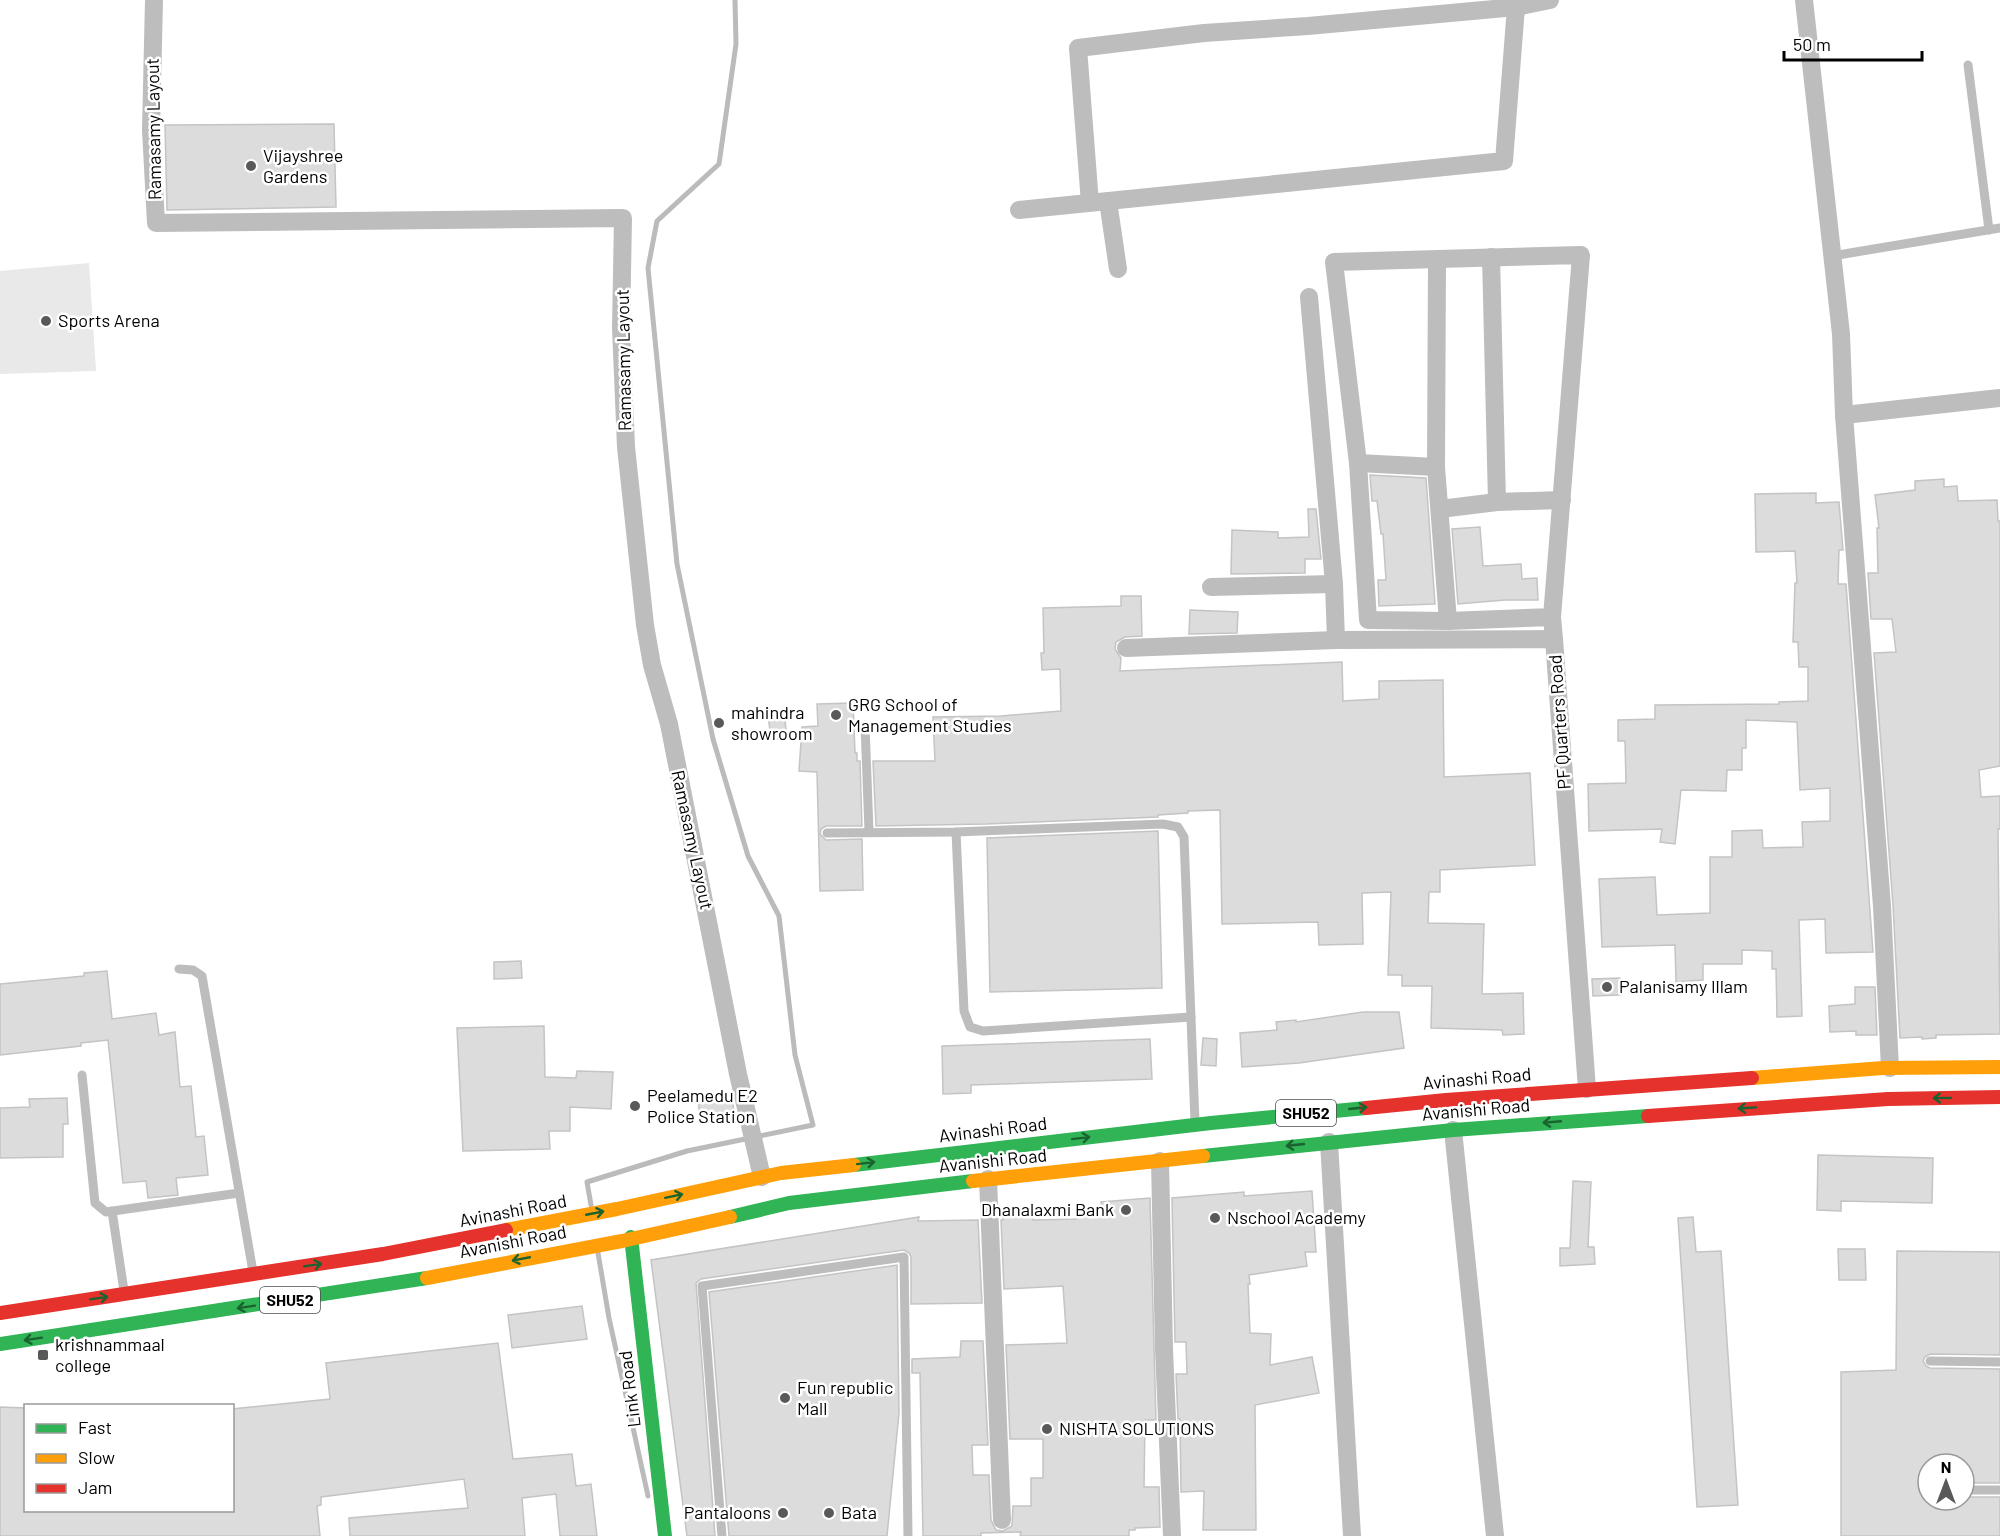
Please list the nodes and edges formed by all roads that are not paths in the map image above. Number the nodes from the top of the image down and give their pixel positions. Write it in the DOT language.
graph roads {
  1 [pos="153,0"];
  2 [pos="1550,0"];
  3 [pos="1804,0"];
  4 [pos="1516,3"];
  5 [pos="1968,65"];
  6 [pos="1099,202"];
  7 [pos="1018,210"];
  8 [pos="2000,228"];
  9 [pos="1989,230"];
  10 [pos="1832,256"];
  11 [pos="1491,257"];
  12 [pos="1437,259"];
  13 [pos="1118,269"];
  14 [pos="1309,297"];
  15 [pos="2000,398"];
  16 [pos="1844,415"];
  17 [pos="1358,463"];
  18 [pos="1436,467"];
  19 [pos="1562,500"];
  20 [pos="1497,502"];
  21 [pos="1440,509"];
  22 [pos="1334,584"];
  23 [pos="1211,587"];
  24 [pos="1552,617"];
  25 [pos="1448,621"];
  26 [pos="1554,639"];
  27 [pos="1336,640"];
  28 [pos="1126,648"];
  29 [pos="865,725"];
  30 [pos="869,831"];
  31 [pos="956,832"];
  32 [pos="827,833"];
  33 [pos="179,969"];
  34 [pos="1191,1017"];
  35 [pos="2000,1066"];
  36 [pos="1890,1068"];
  37 [pos="82,1075"];
  38 [pos="1587,1089"];
  39 [pos="2000,1097"];
  40 [pos="1195,1125"];
  41 [pos="1453,1130"];
  42 [pos="1329,1142"];
  43 [pos="1160,1161"];
  44 [pos="762,1178"];
  45 [pos="988,1179"];
  46 [pos="239,1193"];
  47 [pos="112,1211"];
  48 [pos="627,1239"];
  49 [pos="254,1274"];
  50 [pos="124,1294"];
  51 [pos="0,1313"];
  52 [pos="0,1344"];
  53 [pos="1930,1361"];
  54 [pos="2000,1362"];
  55 [pos="1976,1490"];
  56 [pos="2000,1490"];
  57 [pos="1002,1520"];
  58 [pos="665,1536"];
  59 [pos="722,1536"];
  60 [pos="908,1536"];
  61 [pos="1172,1536"];
  62 [pos="1352,1536"];
  63 [pos="1495,1536"];
  1 -- 44 [label="street, Ramasamy Layout"];
  2 -- 4 [label="street"];
  3 -- 10 [label="street"];
  4 -- 6 [label="street"];
  4 -- 6 [label="street"];
  5 -- 9 [label="lane"];
  6 -- 7 [label="street"];
  6 -- 13 [label="street"];
  8 -- 9 [label="lane"];
  9 -- 10 [label="lane"];
  10 -- 16 [label="street"];
  11 -- 12 [label="street"];
  11 -- 19 [label="street"];
  11 -- 20 [label="street"];
  12 -- 17 [label="street"];
  12 -- 18 [label="street"];
  14 -- 22 [label="street"];
  15 -- 16 [label="street"];
  16 -- 36 [label="street"];
  17 -- 18 [label="street"];
  17 -- 25 [label="street"];
  18 -- 21 [label="street"];
  19 -- 20 [label="street"];
  19 -- 24 [label="street"];
  20 -- 21 [label="street"];
  21 -- 25 [label="street"];
  22 -- 23 [label="street"];
  22 -- 27 [label="street"];
  24 -- 25 [label="street"];
  24 -- 26 [label="street"];
  26 -- 27 [label="street, PF Quarters Road"];
  26 -- 38 [label="street, PF Quarters Road"];
  27 -- 28 [label="street, PF Quarters Road"];
  29 -- 30 [label="lane"];
  30 -- 31 [label="lane"];
  30 -- 32 [label="lane"];
  31 -- 34 [label="lane"];
  31 -- 34 [label="lane"];
  33 -- 46 [label="lane"];
  34 -- 40 [label="lane"];
  35 -- 36 [label="main road, Avinashi Road / SHU52"];
  36 -- 38 [label="main road, Avinashi Road / SHU52"];
  37 -- 47 [label="lane"];
  40 -- 38 [label="main road, Avinashi Road / SHU52, one-way"];
  39 -- 41 [label="main road, Avanishi Road / SHU52, one-way"];
  44 -- 40 [label="main road, Avinashi Road / SHU52, one-way"];
  41 -- 42 [label="main road, Avanishi Road / SHU52"];
  41 -- 63 [label="street"];
  42 -- 43 [label="main road, Avanishi Road / SHU52, one-way"];
  42 -- 62 [label="street"];
  43 -- 45 [label="main road, Avanishi Road / SHU52"];
  43 -- 61 [label="street"];
  49 -- 44 [label="main road, Avinashi Road / SHU52, one-way"];
  45 -- 48 [label="main road, Avanishi Road / SHU52"];
  45 -- 57 [label="street"];
  46 -- 47 [label="lane"];
  46 -- 49 [label="lane"];
  47 -- 50 [label="lane"];
  48 -- 52 [label="main road, Avanishi Road / SHU52, one-way"];
  48 -- 58 [label="main road, Link Road"];
  49 -- 50 [label="main road, Avinashi Road / SHU52"];
  51 -- 50 [label="main road, Avinashi Road / SHU52, one-way"];
  53 -- 54 [label="lane"];
  55 -- 56 [label="lane"];
  59 -- 60 [label="lane"];
}
